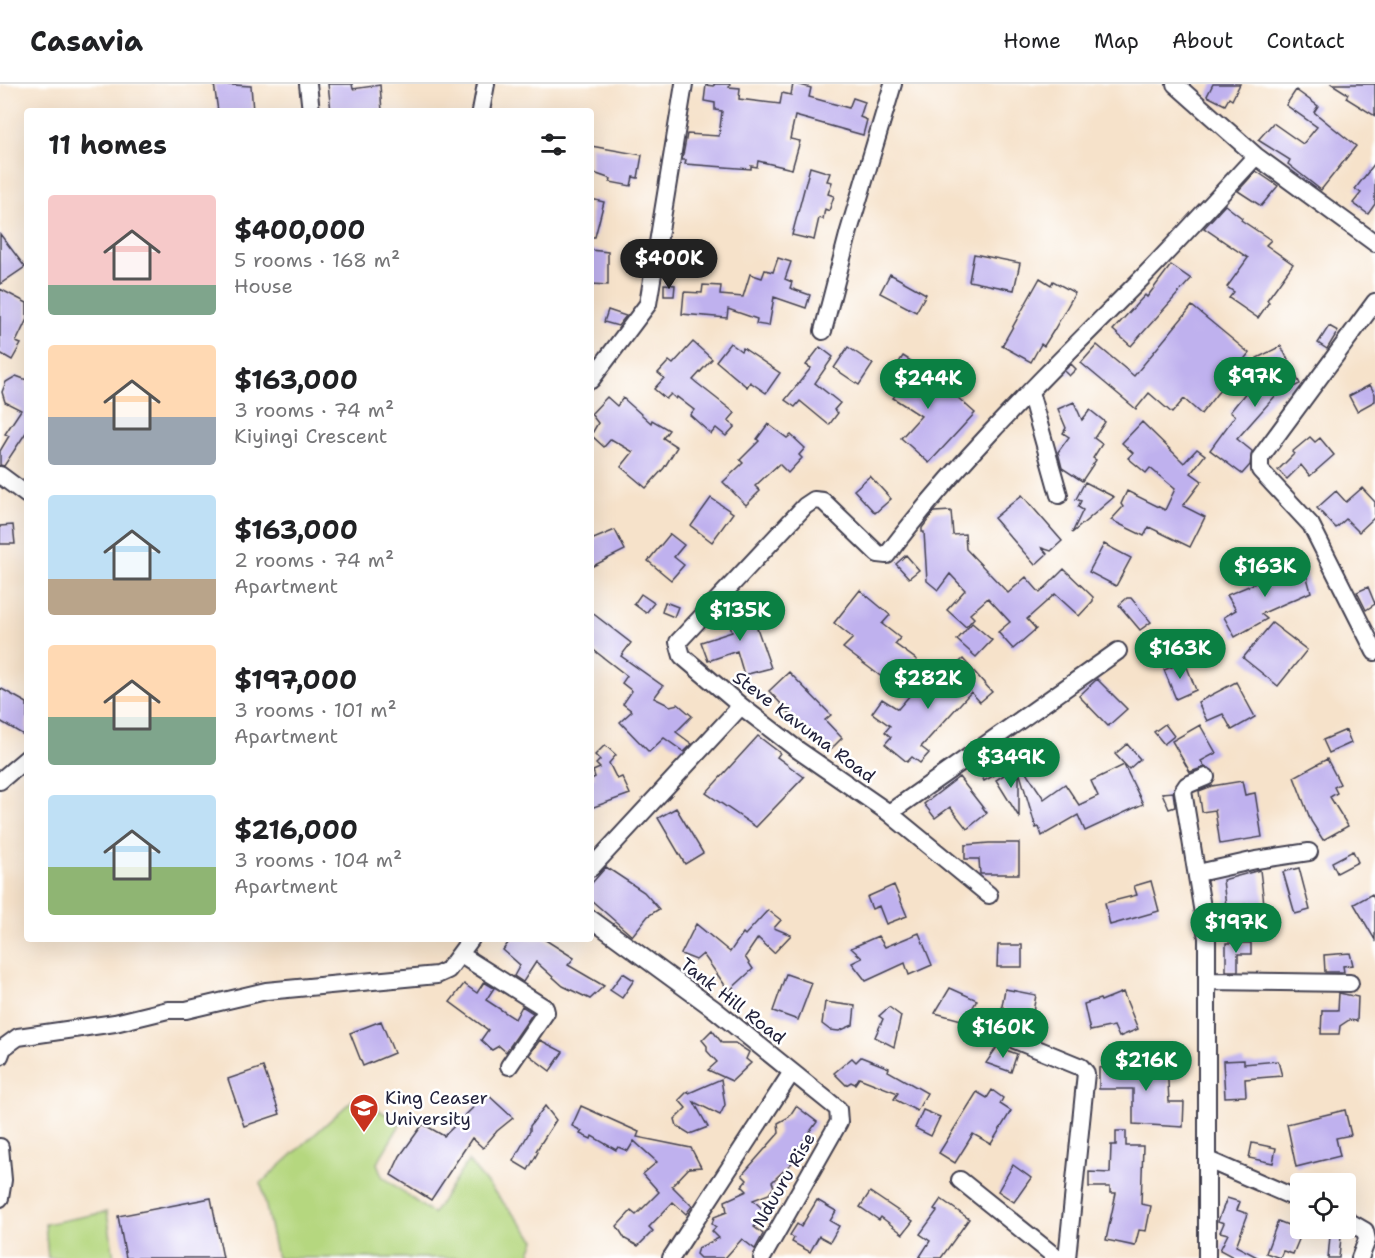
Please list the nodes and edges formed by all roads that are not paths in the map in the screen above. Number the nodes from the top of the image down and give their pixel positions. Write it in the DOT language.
graph roads {
  1 [pos="308,84"];
  2 [pos="486,84"];
  3 [pos="684,84"];
  4 [pos="893,84"];
  5 [pos="1175,84"];
  6 [pos="311,108"];
  7 [pos="482,108"];
  8 [pos="1256,156"];
  9 [pos="1375,243"];
  10 [pos="1375,302"];
  11 [pos="824,331"];
  12 [pos="594,376"];
  13 [pos="1030,392"];
  14 [pos="0,475"];
  15 [pos="24,493"];
  16 [pos="1059,495"];
  17 [pos="1118,651"];
  18 [pos="1375,652"];
  19 [pos="741,706"];
  20 [pos="24,761"];
  21 [pos="1206,777"];
  22 [pos="0,781"];
  23 [pos="889,813"];
  24 [pos="1310,852"];
  25 [pos="594,865"];
  26 [pos="1198,873"];
  27 [pos="989,895"];
  28 [pos="594,921"];
  29 [pos="469,942"];
  30 [pos="461,955"];
  31 [pos="1209,981"];
  32 [pos="1350,983"];
  33 [pos="1015,1040"];
  34 [pos="0,1056"];
  35 [pos="508,1066"];
  36 [pos="792,1072"];
  37 [pos="839,1122"];
  38 [pos="0,1147"];
  39 [pos="1208,1160"];
  40 [pos="960,1180"];
  41 [pos="1290,1196"];
  42 [pos="0,1198"];
  43 [pos="1356,1226"];
  44 [pos="671,1258"];
  45 [pos="762,1258"];
  46 [pos="1057,1258"];
  47 [pos="1066,1258"];
  48 [pos="1208,1258"];
  49 [pos="1360,1258"];
  1 -- 6 [label="street"];
  2 -- 7 [label="street"];
  3 -- 12 [label="street"];
  4 -- 11 [label="street"];
  5 -- 8 [label="street"];
  8 -- 9 [label="street"];
  8 -- 13 [label="street"];
  10 -- 18 [label="street"];
  13 -- 16 [label="street"];
  13 -- 19 [label="street, Steve Kavuma Road"];
  14 -- 15 [label="street"];
  17 -- 23 [label="street"];
  19 -- 23 [label="street, Steve Kavuma Road"];
  19 -- 25 [label="street"];
  20 -- 22 [label="street"];
  21 -- 26 [label="street"];
  23 -- 27 [label="street, Steve Kavuma Road"];
  24 -- 26 [label="street"];
  26 -- 31 [label="street"];
  28 -- 36 [label="street, Tank Hill Road"];
  29 -- 30 [label="street"];
  30 -- 34 [label="street"];
  30 -- 35 [label="street"];
  31 -- 32 [label="street"];
  31 -- 39 [label="street"];
  33 -- 47 [label="street"];
  36 -- 37 [label="street, Tank Hill Road"];
  36 -- 44 [label="street"];
  37 -- 45 [label="street, Nduuru Rise"];
  38 -- 42 [label="street"];
  39 -- 41 [label="street"];
  39 -- 48 [label="street"];
  40 -- 46 [label="street"];
  43 -- 49 [label="street"];
}
